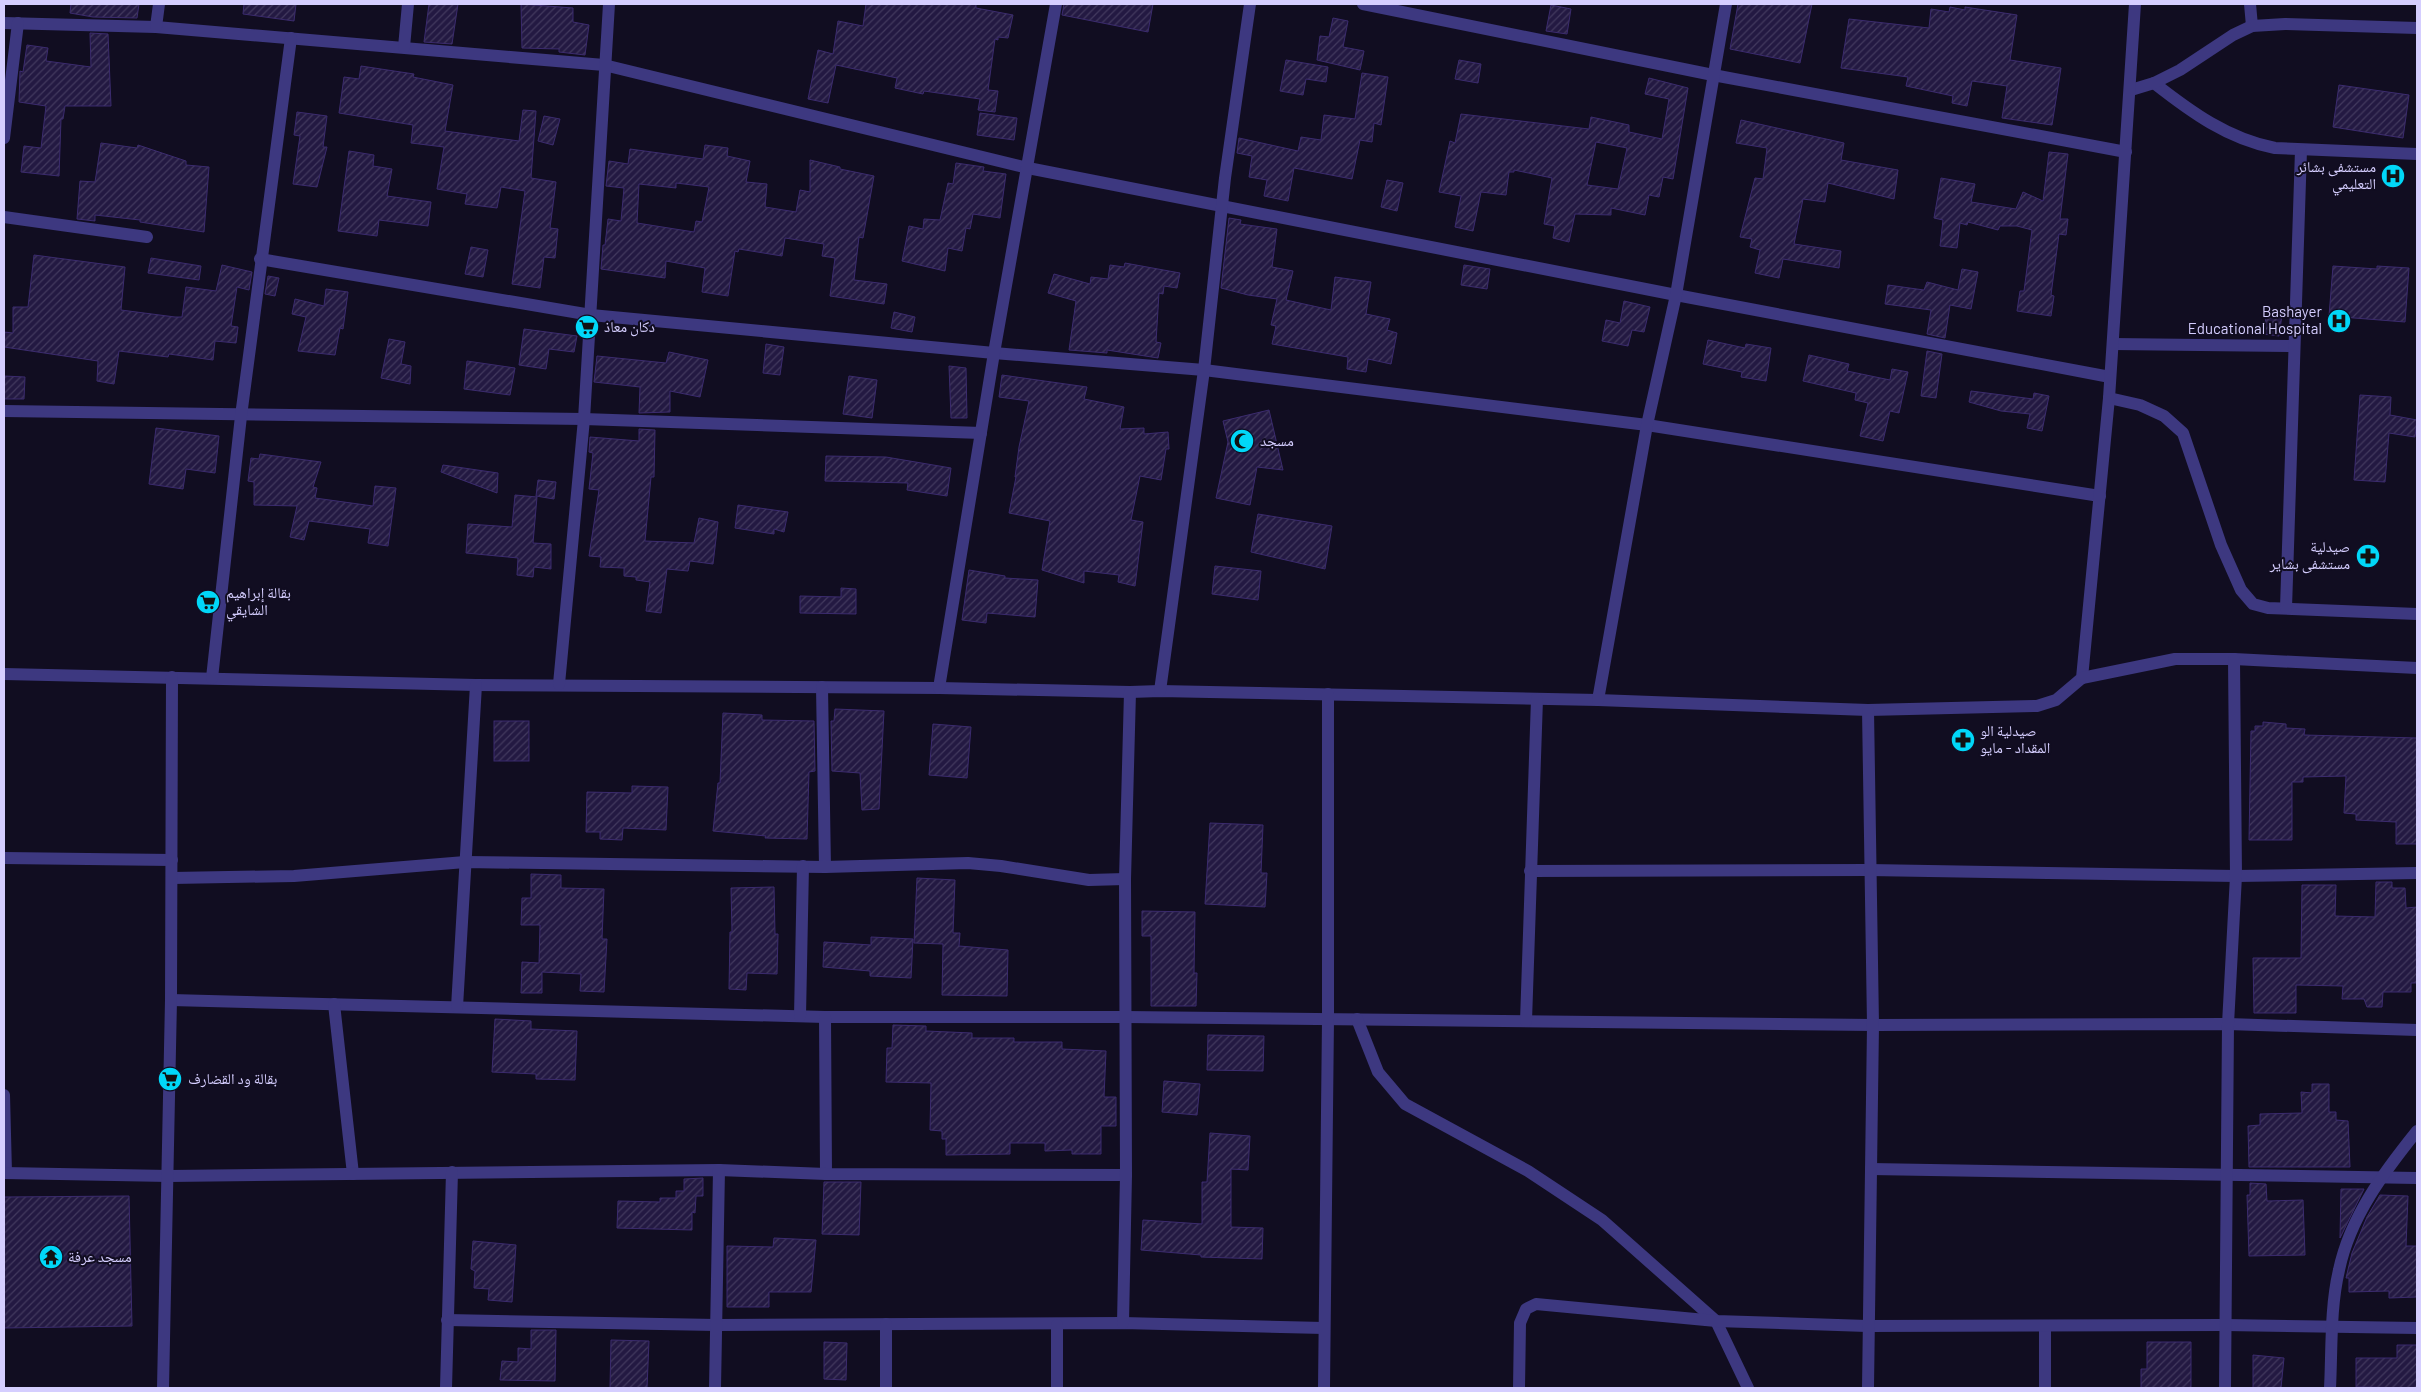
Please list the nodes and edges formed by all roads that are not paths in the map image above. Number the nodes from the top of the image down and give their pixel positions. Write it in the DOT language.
graph roads {
  1 [pos="158,4"];
  2 [pos="408,4"];
  3 [pos="608,4"];
  4 [pos="1056,4"];
  5 [pos="1250,4"];
  6 [pos="1364,4"];
  7 [pos="1726,4"];
  8 [pos="2135,4"];
  9 [pos="2250,4"];
  10 [pos="4,23"];
  11 [pos="18,24"];
  12 [pos="2252,26"];
  13 [pos="156,27"];
  14 [pos="2417,28"];
  15 [pos="291,38"];
  16 [pos="404,47"];
  17 [pos="604,65"];
  18 [pos="1713,75"];
  19 [pos="2154,83"];
  20 [pos="2131,90"];
  21 [pos="4,138"];
  22 [pos="2300,150"];
  23 [pos="2126,152"];
  24 [pos="2417,154"];
  25 [pos="1028,168"];
  26 [pos="1222,207"];
  27 [pos="4,217"];
  28 [pos="147,237"];
  29 [pos="260,259"];
  30 [pos="1676,295"];
  31 [pos="591,315"];
  32 [pos="2113,344"];
  33 [pos="2294,346"];
  34 [pos="994,353"];
  35 [pos="1204,370"];
  36 [pos="2110,377"];
  37 [pos="2109,398"];
  38 [pos="4,411"];
  39 [pos="240,416"];
  40 [pos="584,419"];
  41 [pos="1647,425"];
  42 [pos="981,433"];
  43 [pos="2100,496"];
  44 [pos="2286,608"];
  45 [pos="2417,614"];
  46 [pos="2234,659"];
  47 [pos="2417,668"];
  48 [pos="4,674"];
  49 [pos="172,677"];
  50 [pos="212,678"];
  51 [pos="2082,678"];
  52 [pos="559,684"];
  53 [pos="476,685"];
  54 [pos="822,686"];
  55 [pos="939,688"];
  56 [pos="1160,691"];
  57 [pos="1130,692"];
  58 [pos="1328,694"];
  59 [pos="1537,699"];
  60 [pos="1598,700"];
  61 [pos="1868,710"];
  62 [pos="4,858"];
  63 [pos="172,860"];
  64 [pos="466,862"];
  65 [pos="803,866"];
  66 [pos="825,867"];
  67 [pos="1869,870"];
  68 [pos="1530,871"];
  69 [pos="2417,873"];
  70 [pos="2236,876"];
  71 [pos="172,878"];
  72 [pos="1125,879"];
  73 [pos="171,1000"];
  74 [pos="334,1004"];
  75 [pos="457,1008"];
  76 [pos="800,1016"];
  77 [pos="825,1017"];
  78 [pos="1125,1018"];
  79 [pos="1328,1019"];
  80 [pos="1357,1019"];
  81 [pos="1526,1021"];
  82 [pos="2228,1024"];
  83 [pos="1873,1025"];
  84 [pos="2417,1030"];
  85 [pos="4,1095"];
  86 [pos="2417,1131"];
  87 [pos="1871,1169"];
  88 [pos="719,1170"];
  89 [pos="452,1172"];
  90 [pos="5,1173"];
  91 [pos="353,1174"];
  92 [pos="826,1174"];
  93 [pos="1126,1175"];
  94 [pos="2228,1175"];
  95 [pos="169,1176"];
  96 [pos="2382,1176"];
  97 [pos="2417,1178"];
  98 [pos="447,1320"];
  99 [pos="1716,1321"];
  100 [pos="1123,1323"];
  101 [pos="886,1324"];
  102 [pos="1057,1324"];
  103 [pos="716,1325"];
  104 [pos="2225,1325"];
  105 [pos="1867,1326"];
  106 [pos="2044,1326"];
  107 [pos="2333,1327"];
  108 [pos="1324,1328"];
  109 [pos="2417,1328"];
  110 [pos="163,1388"];
  111 [pos="446,1388"];
  112 [pos="715,1388"];
  113 [pos="886,1388"];
  114 [pos="1057,1388"];
  115 [pos="1324,1388"];
  116 [pos="1519,1388"];
  117 [pos="1748,1388"];
  118 [pos="1868,1388"];
  119 [pos="2045,1388"];
  120 [pos="2225,1388"];
  121 [pos="2330,1388"];
  1 -- 13 [label="street"];
  2 -- 16 [label="street"];
  3 -- 17 [label="street"];
  4 -- 25 [label="street"];
  5 -- 26 [label="street"];
  6 -- 18 [label="street"];
  7 -- 18 [label="street"];
  8 -- 20 [label="street"];
  9 -- 12 [label="street"];
  10 -- 11 [label="street"];
  11 -- 13 [label="street"];
  11 -- 21 [label="street"];
  12 -- 14 [label="street"];
  12 -- 19 [label="street"];
  13 -- 15 [label="street"];
  15 -- 16 [label="street"];
  15 -- 29 [label="street"];
  16 -- 17 [label="street"];
  17 -- 25 [label="street"];
  17 -- 31 [label="street"];
  18 -- 23 [label="street"];
  18 -- 30 [label="street"];
  19 -- 20 [label="street"];
  19 -- 22 [label="street"];
  20 -- 23 [label="street"];
  22 -- 24 [label="street"];
  22 -- 33 [label="street"];
  23 -- 32 [label="street"];
  25 -- 26 [label="street"];
  25 -- 34 [label="street"];
  26 -- 30 [label="street"];
  26 -- 35 [label="street"];
  27 -- 28 [label="street"];
  29 -- 31 [label="street"];
  29 -- 39 [label="street"];
  30 -- 36 [label="street"];
  30 -- 41 [label="street"];
  31 -- 34 [label="street"];
  31 -- 40 [label="street"];
  32 -- 33 [label="street"];
  32 -- 36 [label="street"];
  33 -- 44 [label="street"];
  34 -- 35 [label="street"];
  34 -- 42 [label="street"];
  35 -- 41 [label="street"];
  35 -- 56 [label="street"];
  36 -- 37 [label="street"];
  37 -- 43 [label="street"];
  37 -- 44 [label="street"];
  38 -- 39 [label="street"];
  39 -- 40 [label="street"];
  39 -- 50 [label="street"];
  40 -- 42 [label="street"];
  40 -- 52 [label="street"];
  41 -- 43 [label="street"];
  41 -- 60 [label="street"];
  42 -- 55 [label="street"];
  43 -- 51 [label="street"];
  44 -- 45 [label="street"];
  46 -- 47 [label="street"];
  46 -- 51 [label="street"];
  46 -- 70 [label="street"];
  48 -- 49 [label="street"];
  49 -- 50 [label="street"];
  49 -- 63 [label="street"];
  50 -- 53 [label="street"];
  51 -- 61 [label="street"];
  52 -- 53 [label="street"];
  52 -- 54 [label="street"];
  53 -- 64 [label="street"];
  54 -- 55 [label="street"];
  54 -- 66 [label="street"];
  55 -- 57 [label="street"];
  56 -- 57 [label="street"];
  56 -- 58 [label="street"];
  57 -- 72 [label="street"];
  58 -- 59 [label="street"];
  58 -- 79 [label="street"];
  59 -- 60 [label="street"];
  59 -- 68 [label="street"];
  60 -- 61 [label="street"];
  61 -- 67 [label="street"];
  62 -- 63 [label="street"];
  63 -- 71 [label="street"];
  64 -- 65 [label="street"];
  64 -- 71 [label="street"];
  64 -- 75 [label="street"];
  65 -- 66 [label="street"];
  65 -- 76 [label="street"];
  66 -- 72 [label="street"];
  67 -- 68 [label="street"];
  67 -- 70 [label="street"];
  67 -- 83 [label="street"];
  68 -- 81 [label="street"];
  69 -- 70 [label="street"];
  70 -- 82 [label="street"];
  71 -- 73 [label="street"];
  72 -- 78 [label="street"];
  73 -- 74 [label="street"];
  73 -- 95 [label="street"];
  74 -- 75 [label="street"];
  74 -- 91 [label="street"];
  75 -- 76 [label="street"];
  76 -- 77 [label="street"];
  77 -- 78 [label="street"];
  77 -- 92 [label="street"];
  78 -- 79 [label="street"];
  78 -- 93 [label="street"];
  79 -- 80 [label="street"];
  79 -- 108 [label="street"];
  80 -- 81 [label="street"];
  80 -- 99 [label="street"];
  81 -- 83 [label="street"];
  82 -- 83 [label="street"];
  82 -- 84 [label="street"];
  82 -- 94 [label="street"];
  83 -- 87 [label="street"];
  85 -- 90 [label="street"];
  86 -- 96 [label="street"];
  87 -- 94 [label="street"];
  87 -- 105 [label="street"];
  88 -- 89 [label="street"];
  88 -- 92 [label="street"];
  88 -- 103 [label="street"];
  89 -- 91 [label="street"];
  89 -- 98 [label="street"];
  90 -- 95 [label="street"];
  91 -- 95 [label="street"];
  92 -- 93 [label="street"];
  93 -- 100 [label="street"];
  94 -- 96 [label="street"];
  94 -- 104 [label="street"];
  95 -- 110 [label="street"];
  96 -- 97 [label="street"];
  96 -- 107 [label="street"];
  98 -- 103 [label="street"];
  98 -- 111 [label="street"];
  99 -- 105 [label="street"];
  99 -- 116 [label="street"];
  99 -- 117 [label="street"];
  100 -- 102 [label="street"];
  100 -- 108 [label="street"];
  101 -- 102 [label="street"];
  101 -- 103 [label="street"];
  101 -- 113 [label="street"];
  102 -- 114 [label="street"];
  103 -- 112 [label="street"];
  104 -- 106 [label="street"];
  104 -- 107 [label="street"];
  104 -- 120 [label="street"];
  105 -- 106 [label="street"];
  105 -- 118 [label="street"];
  106 -- 119 [label="street"];
  107 -- 109 [label="street"];
  107 -- 121 [label="street"];
  108 -- 115 [label="street"];
}
